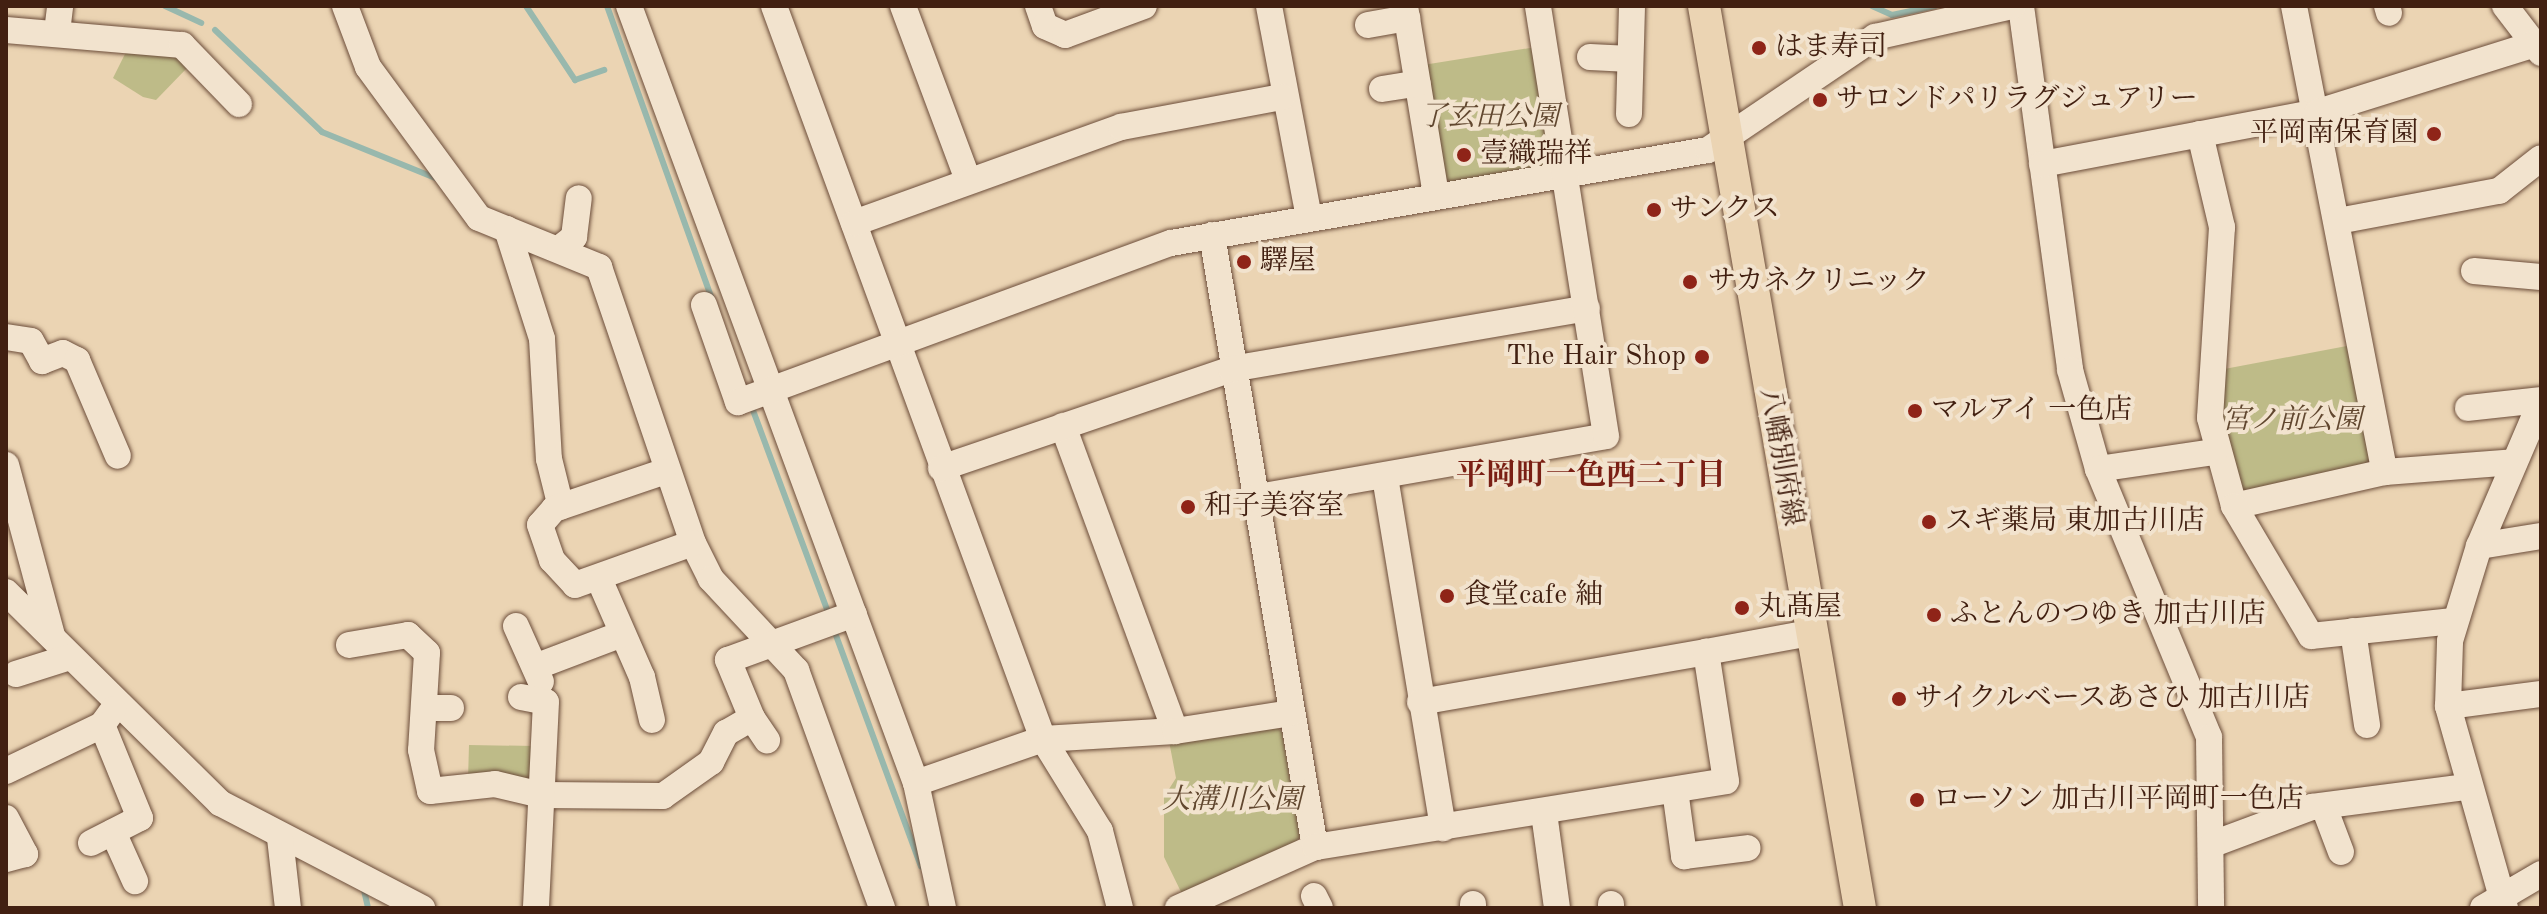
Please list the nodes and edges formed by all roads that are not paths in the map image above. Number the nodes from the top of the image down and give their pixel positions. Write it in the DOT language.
graph roads {
  1 [pos="345,6"];
  2 [pos="629,6"];
  3 [pos="774,6"];
  4 [pos="903,6"];
  5 [pos="1038,6"];
  6 [pos="1144,6"];
  7 [pos="1269,6"];
  8 [pos="1538,6"];
  9 [pos="1632,6"];
  10 [pos="1704,6"];
  11 [pos="2013,6"];
  12 [pos="2021,6"];
  13 [pos="2294,6"];
  14 [pos="2505,6"];
  15 [pos="1406,12"];
  16 [pos="58,19"];
  17 [pos="1368,25"];
  18 [pos="6,30"];
  19 [pos="2538,49"];
  20 [pos="1590,57"];
  21 [pos="1630,59"];
  22 [pos="1418,83"];
  23 [pos="1382,89"];
  24 [pos="1282,97"];
  25 [pos="239,104"];
  26 [pos="2318,112"];
  27 [pos="1629,114"];
  28 [pos="2200,134"];
  29 [pos="1726,141"];
  30 [pos="2541,158"];
  31 [pos="2042,164"];
  32 [pos="1565,175"];
  33 [pos="968,180"];
  34 [pos="1436,196"];
  35 [pos="579,198"];
  36 [pos="1309,217"];
  37 [pos="2338,221"];
  38 [pos="854,223"];
  39 [pos="507,229"];
  40 [pos="1212,235"];
  41 [pos="560,248"];
  42 [pos="2474,271"];
  43 [pos="2541,277"];
  44 [pos="704,305"];
  45 [pos="1587,308"];
  46 [pos="6,337"];
  47 [pos="896,342"];
  48 [pos="1231,369"];
  49 [pos="771,388"];
  50 [pos="2541,400"];
  51 [pos="2468,408"];
  52 [pos="1063,426"];
  53 [pos="2215,452"];
  54 [pos="118,456"];
  55 [pos="2514,462"];
  56 [pos="6,465"];
  57 [pos="941,468"];
  58 [pos="2098,469"];
  59 [pos="663,472"];
  60 [pos="2385,472"];
  61 [pos="1385,477"];
  62 [pos="1252,498"];
  63 [pos="2234,506"];
  64 [pos="561,507"];
  65 [pos="2541,536"];
  66 [pos="693,543"];
  67 [pos="2479,546"];
  68 [pos="600,581"];
  69 [pos="6,592"];
  70 [pos="854,614"];
  71 [pos="2453,621"];
  72 [pos="516,626"];
  73 [pos="2353,631"];
  74 [pos="1810,633"];
  75 [pos="622,634"];
  76 [pos="777,642"];
  77 [pos="349,645"];
  78 [pos="62,647"];
  79 [pos="1706,652"];
  80 [pos="16,674"];
  81 [pos="533,683"];
  82 [pos="2541,694"];
  83 [pos="1420,702"];
  84 [pos="2448,706"];
  85 [pos="424,708"];
  86 [pos="451,708"];
  87 [pos="1291,713"];
  88 [pos="109,715"];
  89 [pos="752,718"];
  90 [pos="652,721"];
  91 [pos="2367,725"];
  92 [pos="1175,731"];
  93 [pos="1043,739"];
  94 [pos="767,740"];
  95 [pos="6,771"];
  96 [pos="916,783"];
  97 [pos="2467,787"];
  98 [pos="1675,790"];
  99 [pos="541,795"];
  100 [pos="2324,807"];
  101 [pos="1544,813"];
  102 [pos="6,818"];
  103 [pos="1443,828"];
  104 [pos="280,838"];
  105 [pos="2213,844"];
  106 [pos="1315,847"];
  107 [pos="1748,848"];
  108 [pos="2341,852"];
  109 [pos="6,859"];
  110 [pos="2541,874"];
  111 [pos="135,881"];
  112 [pos="2495,904"];
  113 [pos="288,908"];
  114 [pos="422,908"];
  115 [pos="536,908"];
  116 [pos="882,908"];
  117 [pos="943,908"];
  118 [pos="1120,908"];
  119 [pos="1178,908"];
  120 [pos="1557,908"];
  121 [pos="1860,908"];
  122 [pos="2211,908"];
  1 -- 39 [label="street"];
  2 -- 49 [label="street"];
  3 -- 38 [label="street"];
  4 -- 33 [label="street"];
  5 -- 6 [label="street"];
  7 -- 24 [label="street"];
  8 -- 32 [label="street"];
  9 -- 21 [label="street"];
  10 -- 29 [label="main road, 八幡別府線"];
  11 -- 29 [label="street"];
  12 -- 31 [label="street"];
  13 -- 26 [label="street"];
  14 -- 19 [label="street"];
  15 -- 17 [label="street"];
  15 -- 22 [label="street"];
  16 -- 18 [label="street"];
  16 -- 25 [label="street"];
  19 -- 26 [label="street"];
  20 -- 21 [label="street"];
  21 -- 27 [label="street"];
  22 -- 23 [label="street"];
  22 -- 34 [label="street"];
  24 -- 33 [label="street"];
  24 -- 36 [label="street"];
  26 -- 28 [label="street"];
  26 -- 37 [label="street"];
  28 -- 31 [label="street"];
  28 -- 53 [label="street"];
  29 -- 32 [label="street"];
  29 -- 74 [label="main road, 八幡別府線"];
  30 -- 37 [label="street"];
  31 -- 58 [label="street"];
  32 -- 34 [label="street"];
  32 -- 45 [label="street"];
  33 -- 38 [label="street"];
  34 -- 36 [label="street"];
  35 -- 41 [label="street"];
  36 -- 40 [label="street"];
  37 -- 60 [label="street"];
  38 -- 47 [label="street"];
  39 -- 41 [label="street"];
  39 -- 64 [label="street"];
  40 -- 47 [label="street"];
  40 -- 48 [label="street"];
  41 -- 59 [label="street"];
  42 -- 43 [label="street"];
  44 -- 49 [label="street"];
  45 -- 48 [label="street"];
  45 -- 61 [label="street"];
  46 -- 54 [label="street"];
  47 -- 49 [label="street"];
  47 -- 57 [label="street"];
  48 -- 52 [label="street"];
  48 -- 62 [label="street"];
  49 -- 70 [label="street"];
  50 -- 51 [label="street"];
  50 -- 55 [label="street"];
  52 -- 57 [label="street"];
  52 -- 92 [label="street"];
  53 -- 58 [label="street"];
  53 -- 63 [label="street"];
  55 -- 60 [label="street"];
  55 -- 67 [label="street"];
  56 -- 78 [label="street"];
  57 -- 93 [label="street"];
  58 -- 105 [label="street"];
  59 -- 64 [label="street"];
  59 -- 66 [label="street"];
  60 -- 63 [label="street"];
  61 -- 62 [label="street"];
  61 -- 83 [label="street"];
  62 -- 87 [label="street"];
  63 -- 73 [label="street"];
  64 -- 68 [label="street"];
  65 -- 67 [label="street"];
  66 -- 68 [label="street"];
  66 -- 76 [label="street"];
  67 -- 71 [label="street"];
  68 -- 75 [label="street"];
  69 -- 78 [label="street"];
  70 -- 76 [label="street"];
  70 -- 96 [label="street"];
  71 -- 73 [label="street"];
  71 -- 84 [label="street"];
  72 -- 81 [label="street"];
  73 -- 91 [label="street"];
  74 -- 79 [label="street"];
  74 -- 121 [label="main road, 八幡別府線"];
  75 -- 81 [label="street"];
  75 -- 90 [label="street"];
  76 -- 89 [label="street"];
  76 -- 116 [label="street"];
  77 -- 85 [label="street"];
  78 -- 80 [label="street"];
  78 -- 88 [label="street"];
  79 -- 83 [label="street"];
  79 -- 98 [label="street"];
  81 -- 99 [label="street"];
  82 -- 84 [label="street"];
  83 -- 103 [label="street"];
  84 -- 97 [label="street"];
  85 -- 86 [label="street"];
  85 -- 99 [label="street"];
  87 -- 92 [label="street"];
  87 -- 106 [label="street"];
  88 -- 95 [label="street"];
  88 -- 104 [label="street"];
  88 -- 111 [label="street"];
  89 -- 94 [label="street"];
  89 -- 99 [label="street"];
  92 -- 93 [label="street"];
  93 -- 96 [label="street"];
  93 -- 118 [label="street"];
  96 -- 117 [label="street"];
  97 -- 100 [label="street"];
  97 -- 112 [label="street"];
  98 -- 101 [label="street"];
  98 -- 107 [label="street"];
  99 -- 115 [label="street"];
  100 -- 105 [label="street"];
  100 -- 108 [label="street"];
  101 -- 103 [label="street"];
  101 -- 120 [label="street"];
  102 -- 109 [label="street"];
  103 -- 106 [label="street"];
  104 -- 113 [label="street"];
  104 -- 114 [label="street"];
  105 -- 122 [label="street"];
  106 -- 119 [label="street"];
  110 -- 112 [label="street"];
}
